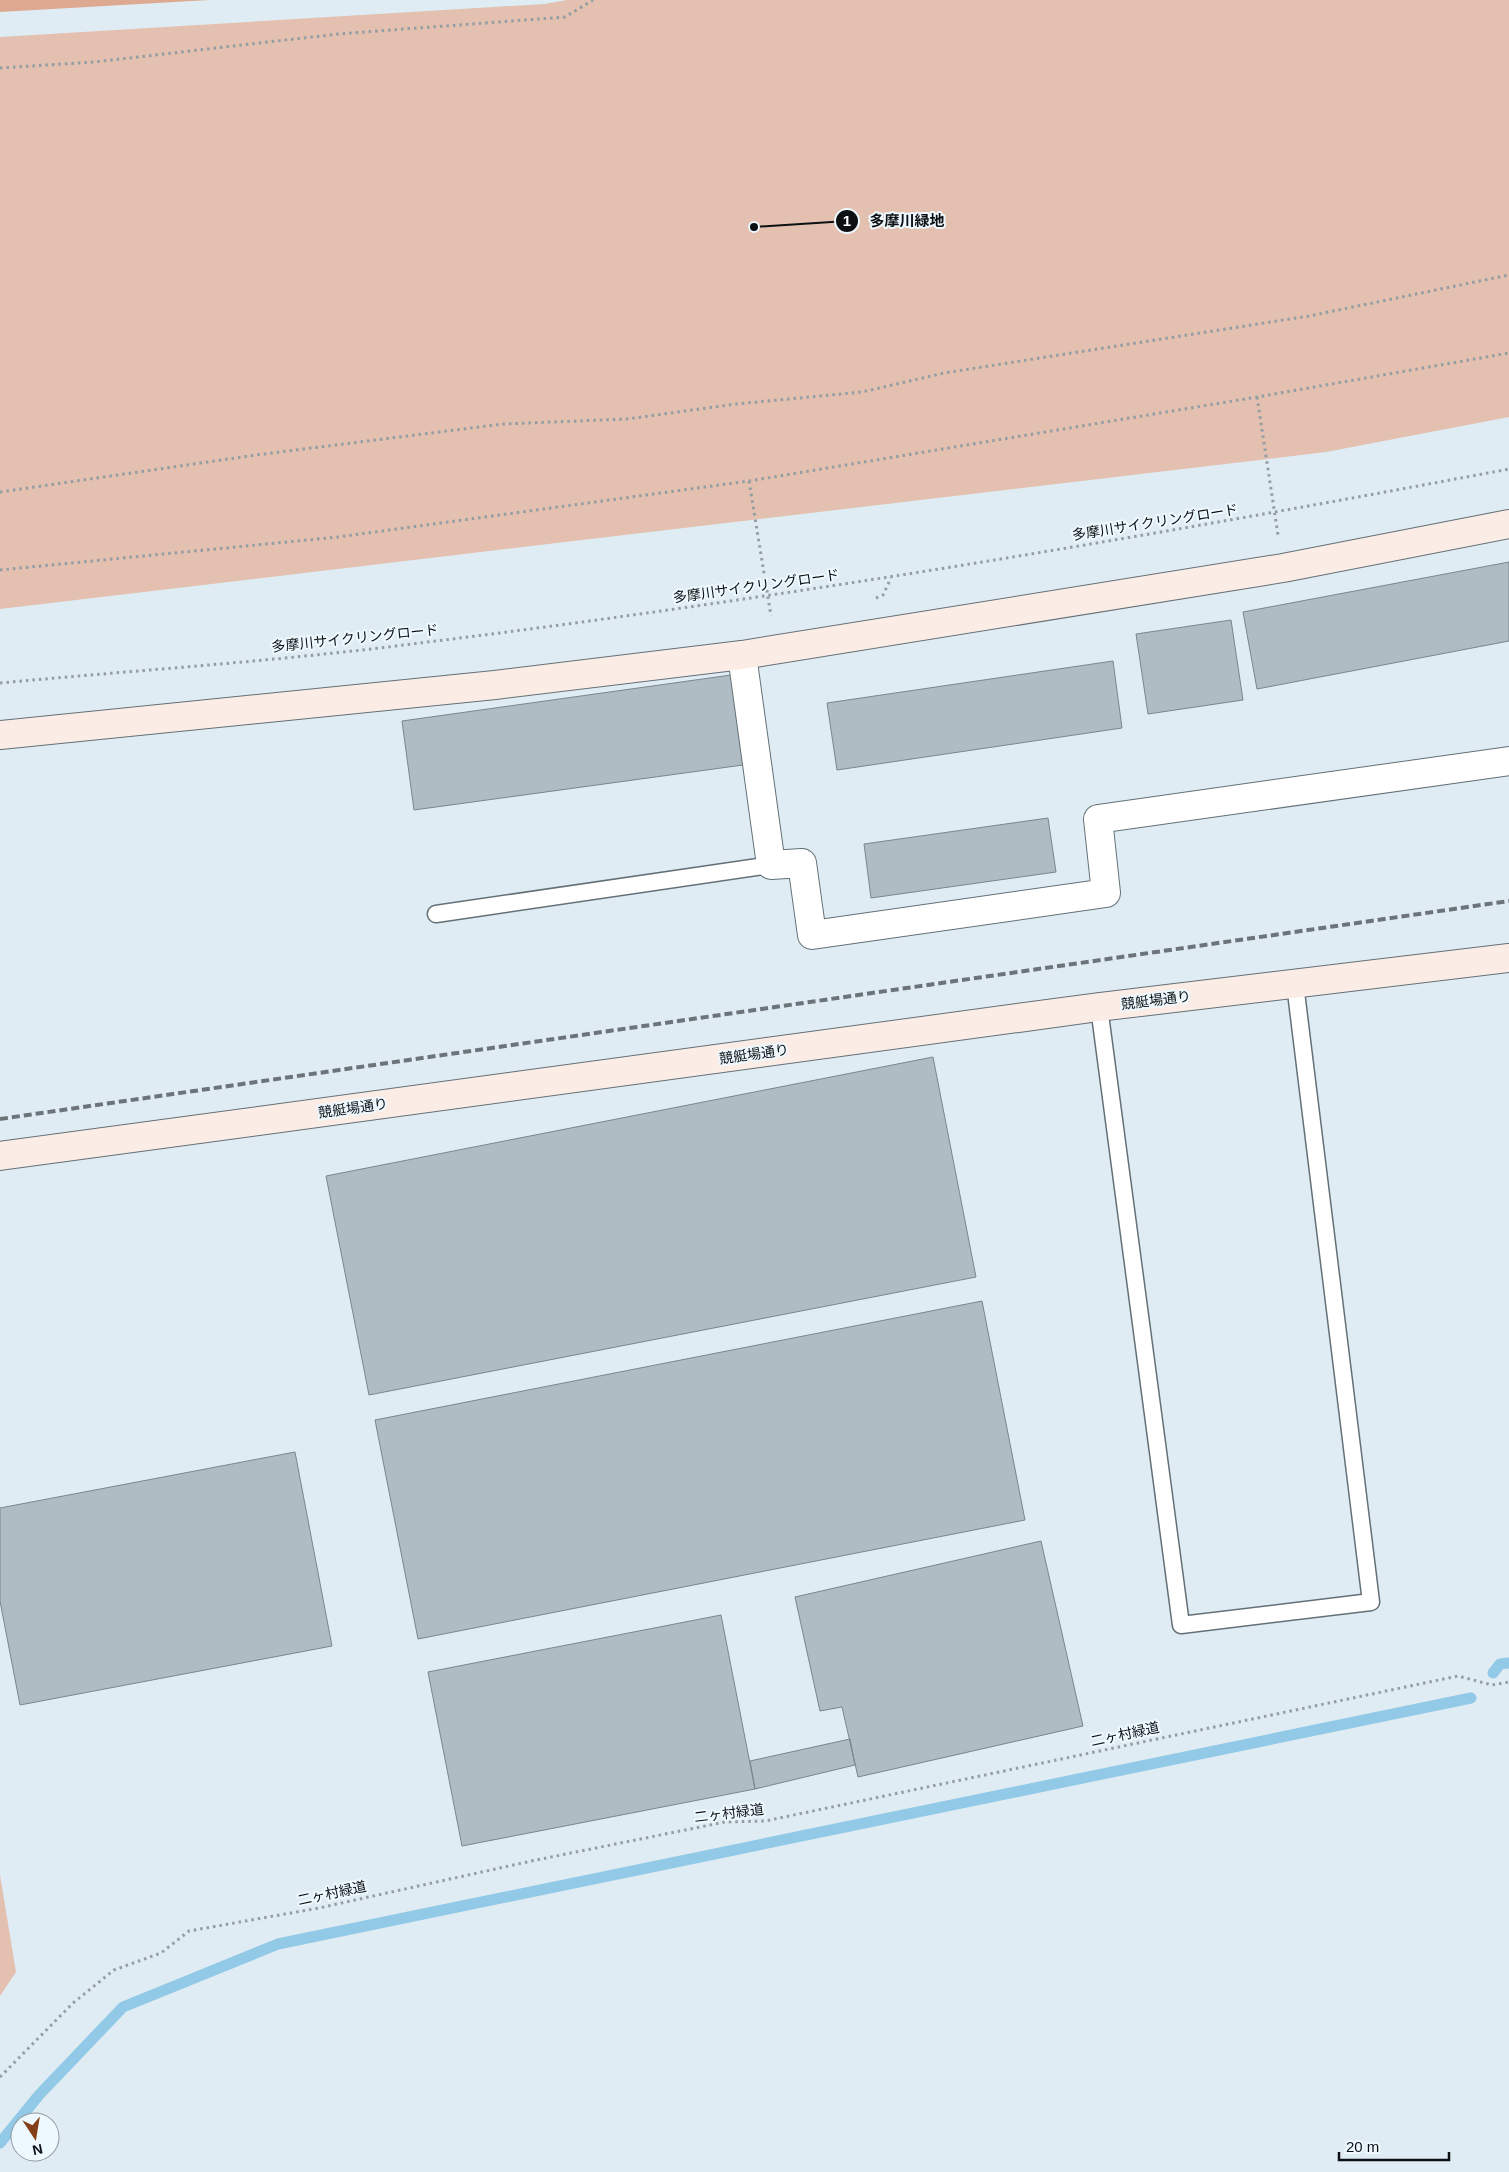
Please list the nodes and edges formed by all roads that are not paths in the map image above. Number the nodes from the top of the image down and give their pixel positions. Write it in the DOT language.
graph roads {
  1 [pos="1509,524"];
  2 [pos="742,655"];
  3 [pos="0,735"];
  4 [pos="1509,761"];
  5 [pos="771,865"];
  6 [pos="436,914"];
  7 [pos="1509,958"];
  8 [pos="1295,984"];
  9 [pos="1099,1007"];
  10 [pos="0,1156"];
  1 -- 2 [label="street"];
  2 -- 3 [label="street"];
  2 -- 5 [label="street"];
  4 -- 5 [label="street"];
  5 -- 6 [label="lane"];
  7 -- 8 [label="street, 競艇場通り"];
  8 -- 9 [label="street, 競艇場通り"];
  8 -- 9 [label="lane"];
  9 -- 10 [label="street, 競艇場通り"];
}
